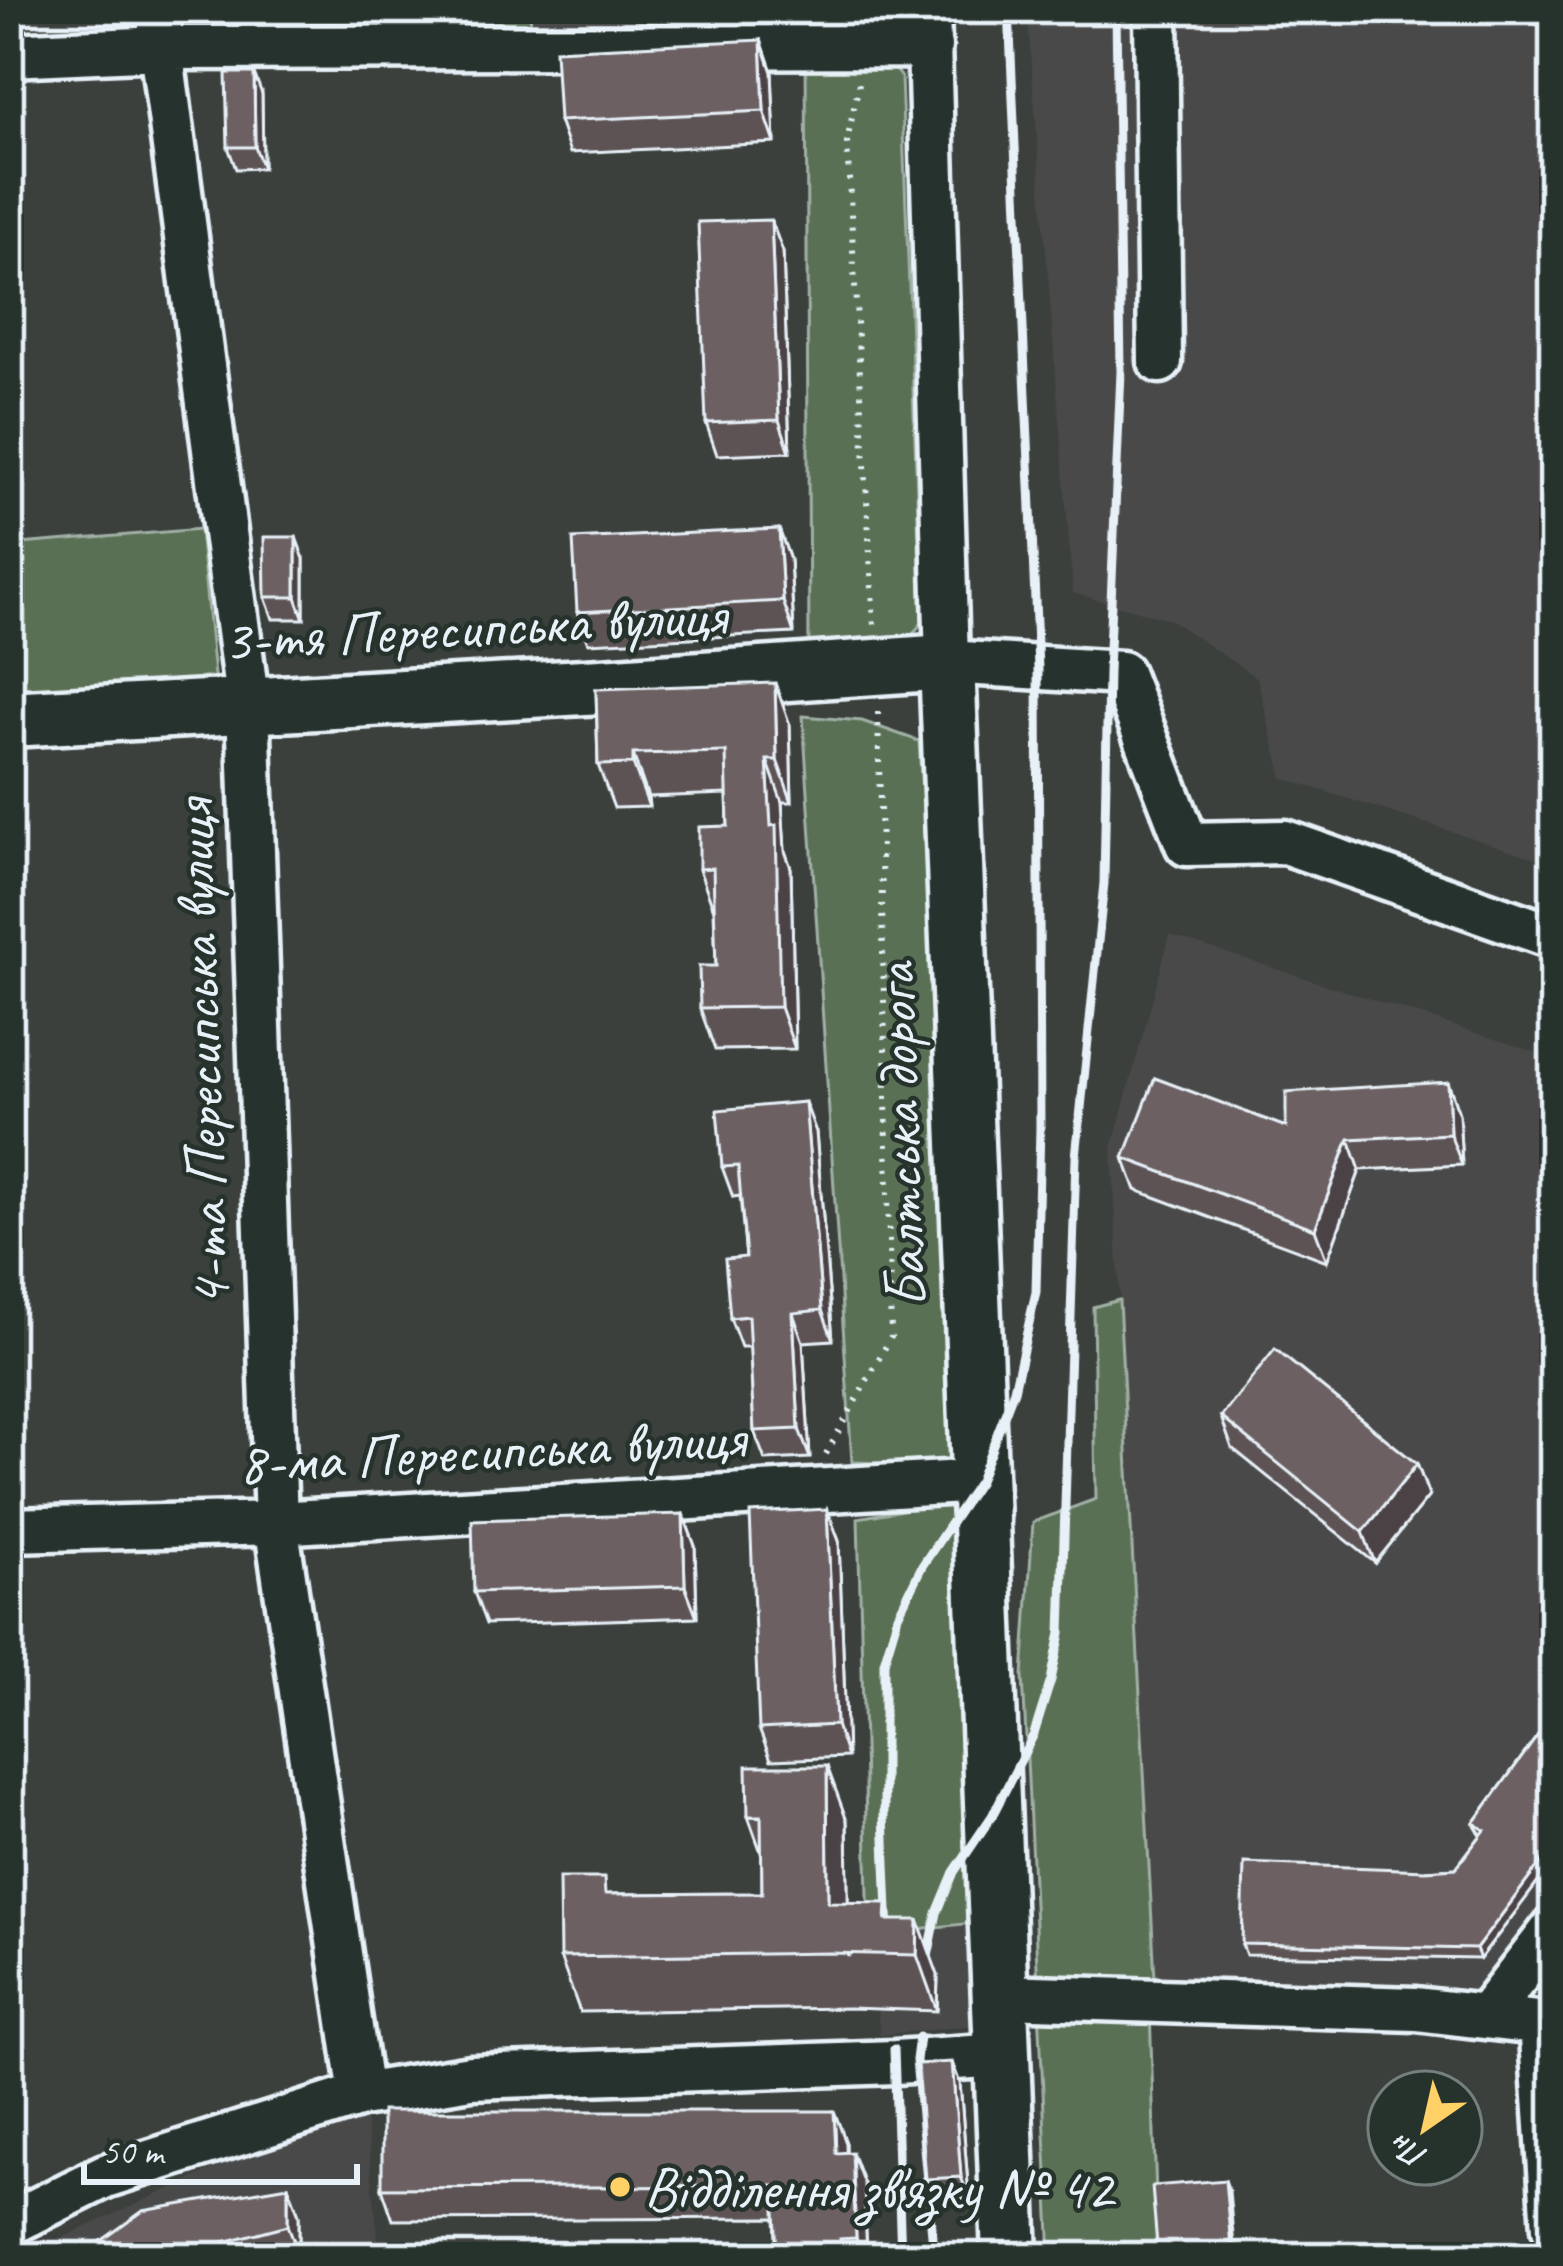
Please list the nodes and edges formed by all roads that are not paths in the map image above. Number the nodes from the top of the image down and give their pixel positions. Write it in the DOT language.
graph roads {
  1 [pos="1156,9"];
  2 [pos="929,27"];
  3 [pos="160,28"];
  4 [pos="9,55"];
  5 [pos="1160,361"];
  6 [pos="947,662"];
  7 [pos="248,706"];
  8 [pos="9,718"];
  9 [pos="1554,937"];
  10 [pos="979,1481"];
  11 [pos="276,1523"];
  12 [pos="9,1530"];
  13 [pos="1554,1928"];
  14 [pos="1000,1996"];
  15 [pos="1485,2017"];
  16 [pos="1547,2024"];
  17 [pos="1002,2055"];
  18 [pos="361,2095"];
  19 [pos="9,2224"];
  20 [pos="1554,2228"];
  21 [pos="1010,2257"];
  1 -- 5 [label="street"];
  2 -- 3 [label="street"];
  2 -- 6 [label="street, Балтська дорога"];
  3 -- 4 [label="street"];
  3 -- 7 [label="street, 4-та Пересипська вулиця"];
  6 -- 7 [label="main road, 3-тя Пересипська вулиця"];
  6 -- 9 [label="street"];
  6 -- 10 [label="main road, Балтська дорога"];
  7 -- 8 [label="main road, 3-тя Пересипська вулиця"];
  7 -- 11 [label="street, 4-та Пересипська вулиця"];
  10 -- 11 [label="street, 8-ма Пересипська вулиця"];
  10 -- 14 [label="main road, Балтська дорога"];
  11 -- 12 [label="street, 8-ма Пересипська вулиця"];
  11 -- 18 [label="street, 4-та Пересипська вулиця"];
  13 -- 15 [label="street"];
  14 -- 15 [label="street"];
  14 -- 17 [label="main road, Балтська дорога"];
  15 -- 16 [label="street"];
  16 -- 20 [label="street"];
  17 -- 18 [label="street"];
  17 -- 21 [label="main road, Балтська дорога"];
  18 -- 19 [label="street"];
}
